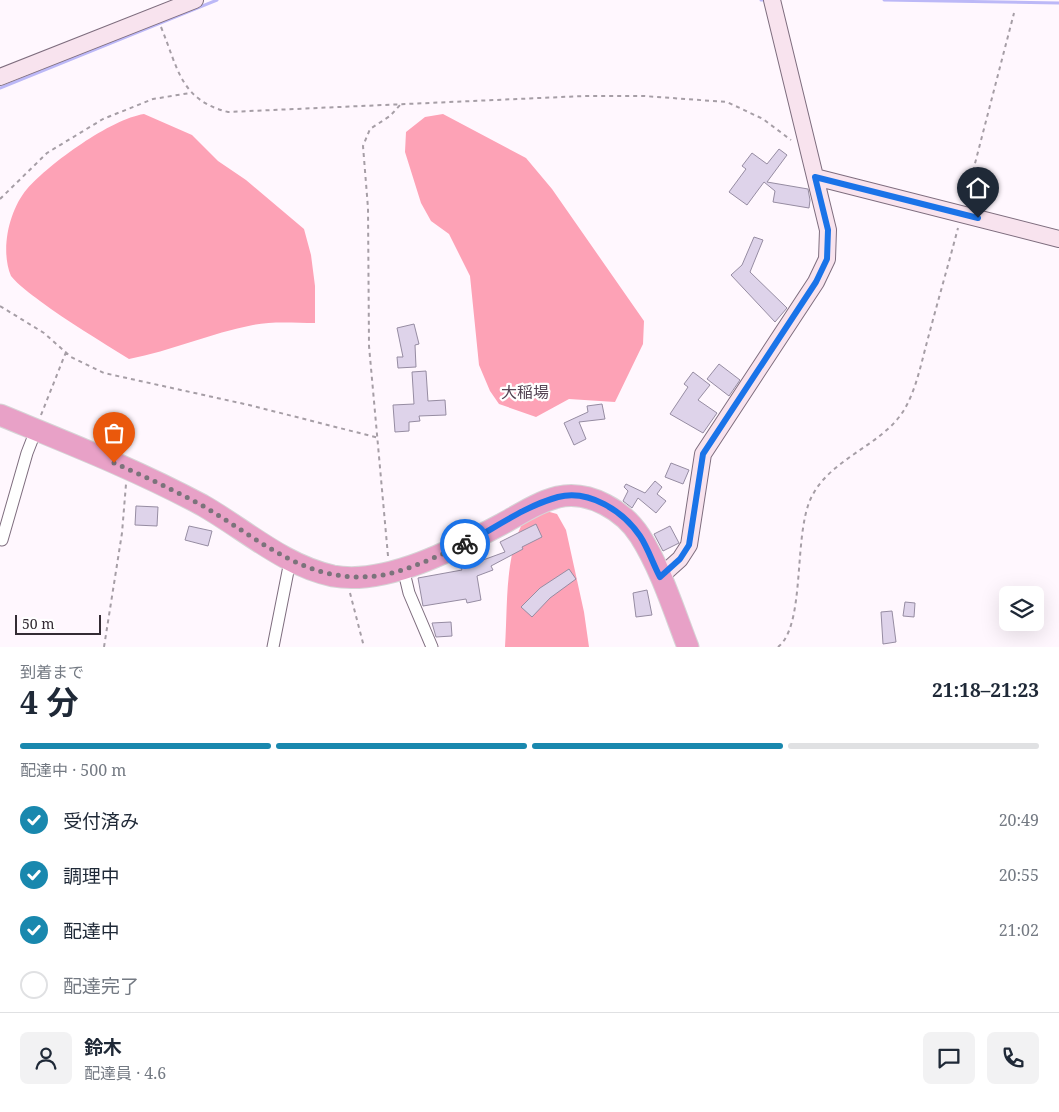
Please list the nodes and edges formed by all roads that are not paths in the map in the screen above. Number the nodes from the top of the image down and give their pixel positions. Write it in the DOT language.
graph roads {
  1 [pos="196,0"];
  2 [pos="772,0"];
  3 [pos="0,77"];
  4 [pos="815,177"];
  5 [pos="1059,239"];
  6 [pos="0,415"];
  7 [pos="36,430"];
  8 [pos="2,540"];
  9 [pos="290,561"];
  10 [pos="396,570"];
  11 [pos="660,577"];
  12 [pos="273,647"];
  13 [pos="432,647"];
  14 [pos="688,647"];
  1 -- 3 [label="street"];
  2 -- 4 [label="street"];
  4 -- 5 [label="street"];
  4 -- 11 [label="street"];
  6 -- 7 [label="highway"];
  7 -- 8 [label="street"];
  7 -- 9 [label="highway"];
  9 -- 10 [label="highway"];
  9 -- 12 [label="street"];
  10 -- 11 [label="highway"];
  10 -- 13 [label="street"];
  11 -- 14 [label="highway"];
}
